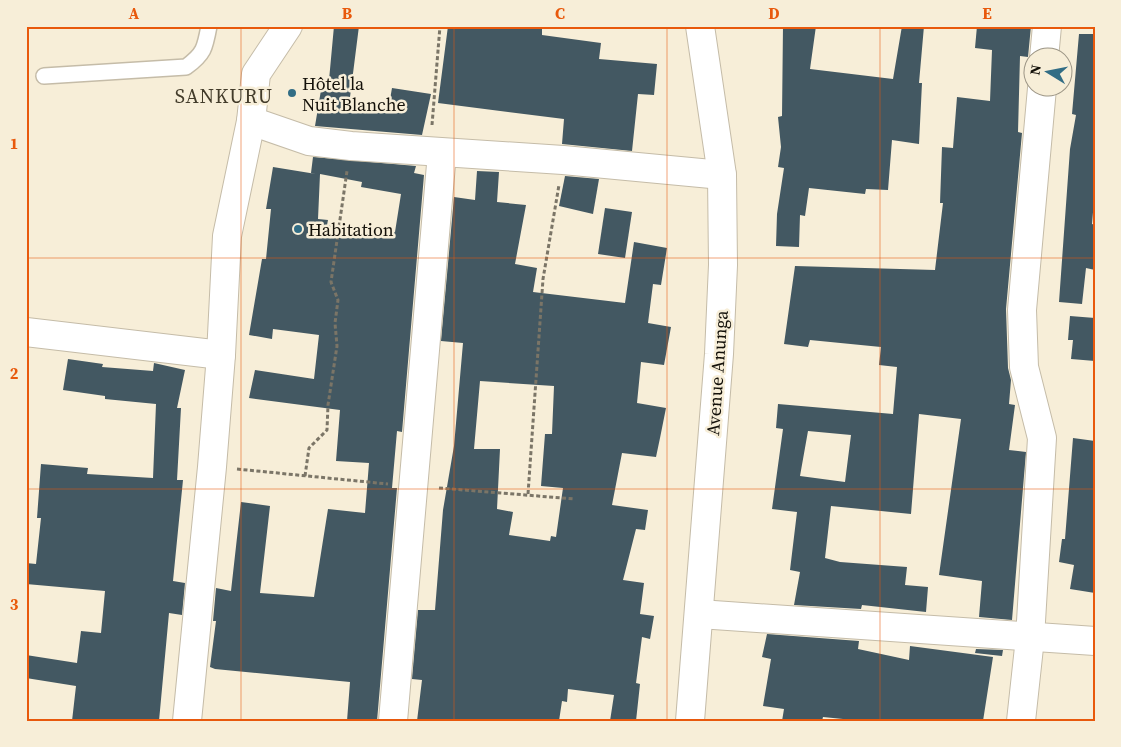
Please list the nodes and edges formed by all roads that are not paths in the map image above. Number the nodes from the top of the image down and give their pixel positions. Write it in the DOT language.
graph roads {
  1 [pos="209,26"];
  2 [pos="288,26"];
  3 [pos="700,26"];
  4 [pos="1047,26"];
  5 [pos="1045,48"];
  6 [pos="44,76"];
  7 [pos="1041,98"];
  8 [pos="251,121"];
  9 [pos="436,153"];
  10 [pos="722,175"];
  11 [pos="26,332"];
  12 [pos="221,355"];
  13 [pos="700,614"];
  14 [pos="1030,638"];
  15 [pos="1095,640"];
  16 [pos="187,721"];
  17 [pos="393,721"];
  18 [pos="690,721"];
  19 [pos="1021,721"];
  1 -- 6 [label="lane"];
  2 -- 8 [label="street"];
  3 -- 10 [label="street, Avenue Anunga"];
  4 -- 5 [label="street"];
  7 -- 14 [label="street"];
  8 -- 9 [label="street"];
  8 -- 12 [label="street"];
  9 -- 10 [label="street"];
  9 -- 17 [label="street"];
  10 -- 13 [label="street, Avenue Anunga"];
  11 -- 12 [label="street"];
  12 -- 16 [label="street"];
  13 -- 14 [label="street"];
  13 -- 18 [label="street, Avenue Anunga"];
  14 -- 15 [label="street"];
  14 -- 19 [label="street"];
}
